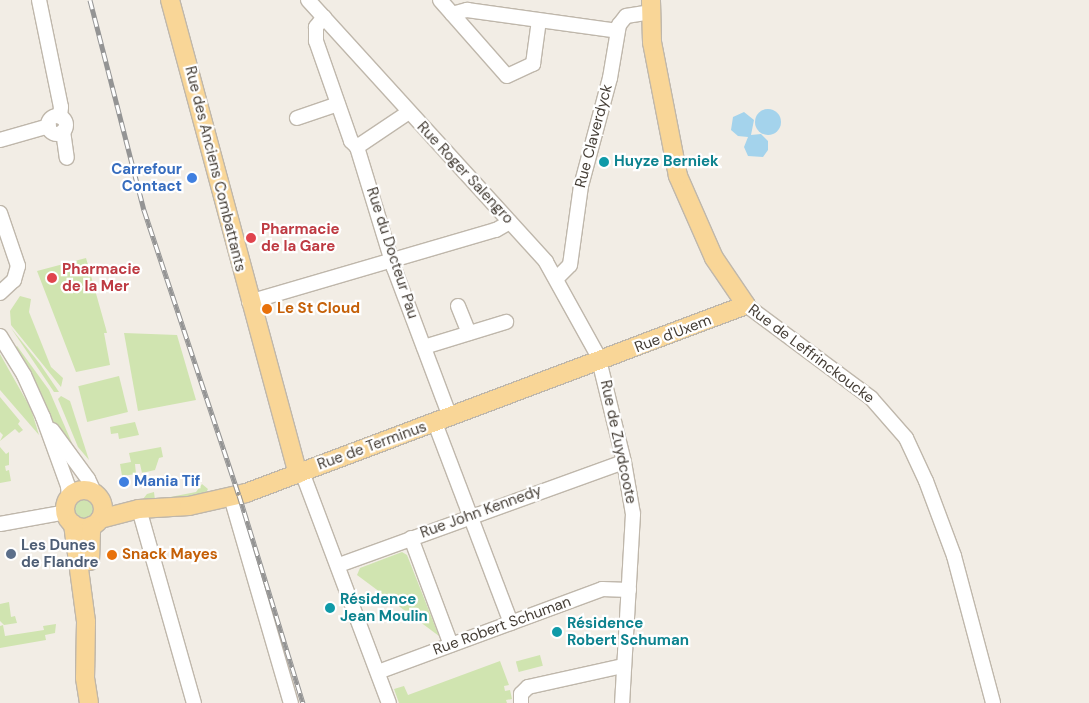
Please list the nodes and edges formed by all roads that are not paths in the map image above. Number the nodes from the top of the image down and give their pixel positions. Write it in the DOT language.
graph roads {
  1 [pos="39,0"];
  2 [pos="170,0"];
  3 [pos="308,0"];
  4 [pos="440,0"];
  5 [pos="651,6"];
  6 [pos="452,14"];
  7 [pos="324,17"];
  8 [pos="539,20"];
  9 [pos="618,31"];
  10 [pos="338,104"];
  11 [pos="409,112"];
  12 [pos="60,117"];
  13 [pos="297,118"];
  14 [pos="49,126"];
  15 [pos="63,131"];
  16 [pos="0,140"];
  17 [pos="357,147"];
  18 [pos="68,158"];
  19 [pos="0,213"];
  20 [pos="510,222"];
  21 [pos="392,260"];
  22 [pos="557,278"];
  23 [pos="0,293"];
  24 [pos="249,302"];
  25 [pos="746,305"];
  26 [pos="458,306"];
  27 [pos="506,322"];
  28 [pos="469,333"];
  29 [pos="0,336"];
  30 [pos="424,347"];
  31 [pos="600,362"];
  32 [pos="43,417"];
  33 [pos="443,420"];
  34 [pos="624,462"];
  35 [pos="300,473"];
  36 [pos="97,496"];
  37 [pos="231,497"];
  38 [pos="139,508"];
  39 [pos="69,512"];
  40 [pos="470,516"];
  41 [pos="95,522"];
  42 [pos="0,524"];
  43 [pos="411,538"];
  44 [pos="339,565"];
  45 [pos="629,590"];
  46 [pos="511,623"];
  47 [pos="450,645"];
  48 [pos="623,670"];
  49 [pos="378,672"];
  50 [pos="89,703"];
  51 [pos="97,703"];
  52 [pos="194,703"];
  53 [pos="291,703"];
  54 [pos="389,703"];
  55 [pos="521,703"];
  56 [pos="622,703"];
  57 [pos="630,703"];
  58 [pos="993,703"];
  1 -- 12 [label="street"];
  2 -- 24 [label="main road, Rue des Anciens Combattants"];
  3 -- 7 [label="street, Rue Roger Salengro"];
  4 -- 6 [label="street"];
  5 -- 9 [label="street"];
  5 -- 25 [label="main road, Rue de Leffrinckoucke"];
  6 -- 8 [label="street"];
  6 -- 8 [label="street"];
  7 -- 10 [label="street, Rue du Docteur Pau"];
  7 -- 11 [label="street, Rue Roger Salengro"];
  8 -- 9 [label="street"];
  9 -- 22 [label="street, Rue Claverdyck"];
  10 -- 13 [label="street"];
  10 -- 17 [label="street, Rue du Docteur Pau"];
  11 -- 17 [label="street"];
  11 -- 20 [label="street, Rue Roger Salengro"];
  12 -- 14 [label="street"];
  12 -- 15 [label="street"];
  14 -- 15 [label="street"];
  14 -- 16 [label="street"];
  15 -- 18 [label="street"];
  17 -- 21 [label="street, Rue du Docteur Pau"];
  19 -- 23 [label="street"];
  20 -- 21 [label="street"];
  20 -- 22 [label="street, Rue Roger Salengro"];
  21 -- 24 [label="street"];
  21 -- 30 [label="street, Rue du Docteur Pau"];
  22 -- 31 [label="street, Rue Roger Salengro"];
  24 -- 35 [label="main road, Rue des Anciens Combattants"];
  25 -- 31 [label="main road, Rue d'Uxem"];
  25 -- 58 [label="street, Rue de Leffrinckoucke"];
  26 -- 28 [label="street"];
  27 -- 28 [label="street"];
  28 -- 30 [label="street"];
  29 -- 32 [label="street"];
  30 -- 33 [label="street, Rue du Docteur Pau"];
  31 -- 33 [label="main road, Rue de Terminus"];
  31 -- 34 [label="street, Rue de Zuydcoote"];
  32 -- 36 [label="street"];
  32 -- 39 [label="street"];
  33 -- 35 [label="main road, Rue de Terminus"];
  33 -- 40 [label="street, Rue du Docteur Pau"];
  34 -- 40 [label="street, Rue John Kennedy"];
  34 -- 45 [label="street, Rue de Zuydcoote"];
  35 -- 37 [label="main road, Rue de Terminus"];
  35 -- 44 [label="street"];
  36 -- 38 [label="main road, Rue de Terminus"];
  36 -- 39 [label="main road, Rue de Terminus"];
  36 -- 41 [label="main road"];
  37 -- 38 [label="main road, Rue de Terminus"];
  37 -- 53 [label="street"];
  38 -- 41 [label="main road, Rue de Terminus"];
  38 -- 52 [label="street"];
  39 -- 41 [label="main road"];
  39 -- 42 [label="street"];
  39 -- 50 [label="main road"];
  40 -- 43 [label="street, Rue John Kennedy"];
  40 -- 46 [label="street, Rue du Docteur Pau"];
  41 -- 51 [label="main road"];
  43 -- 44 [label="street, Rue John Kennedy"];
  43 -- 47 [label="street"];
  44 -- 49 [label="street"];
  45 -- 46 [label="street, Rue Robert Schuman"];
  45 -- 48 [label="street, Rue de Zuydcoote"];
  46 -- 47 [label="street, Rue Robert Schuman"];
  47 -- 49 [label="street, Rue Robert Schuman"];
  48 -- 55 [label="street"];
  48 -- 56 [label="street, Rue de Zuydcoote"];
  48 -- 57 [label="street, Rue de Zuydcoote"];
  49 -- 54 [label="street"];
}
